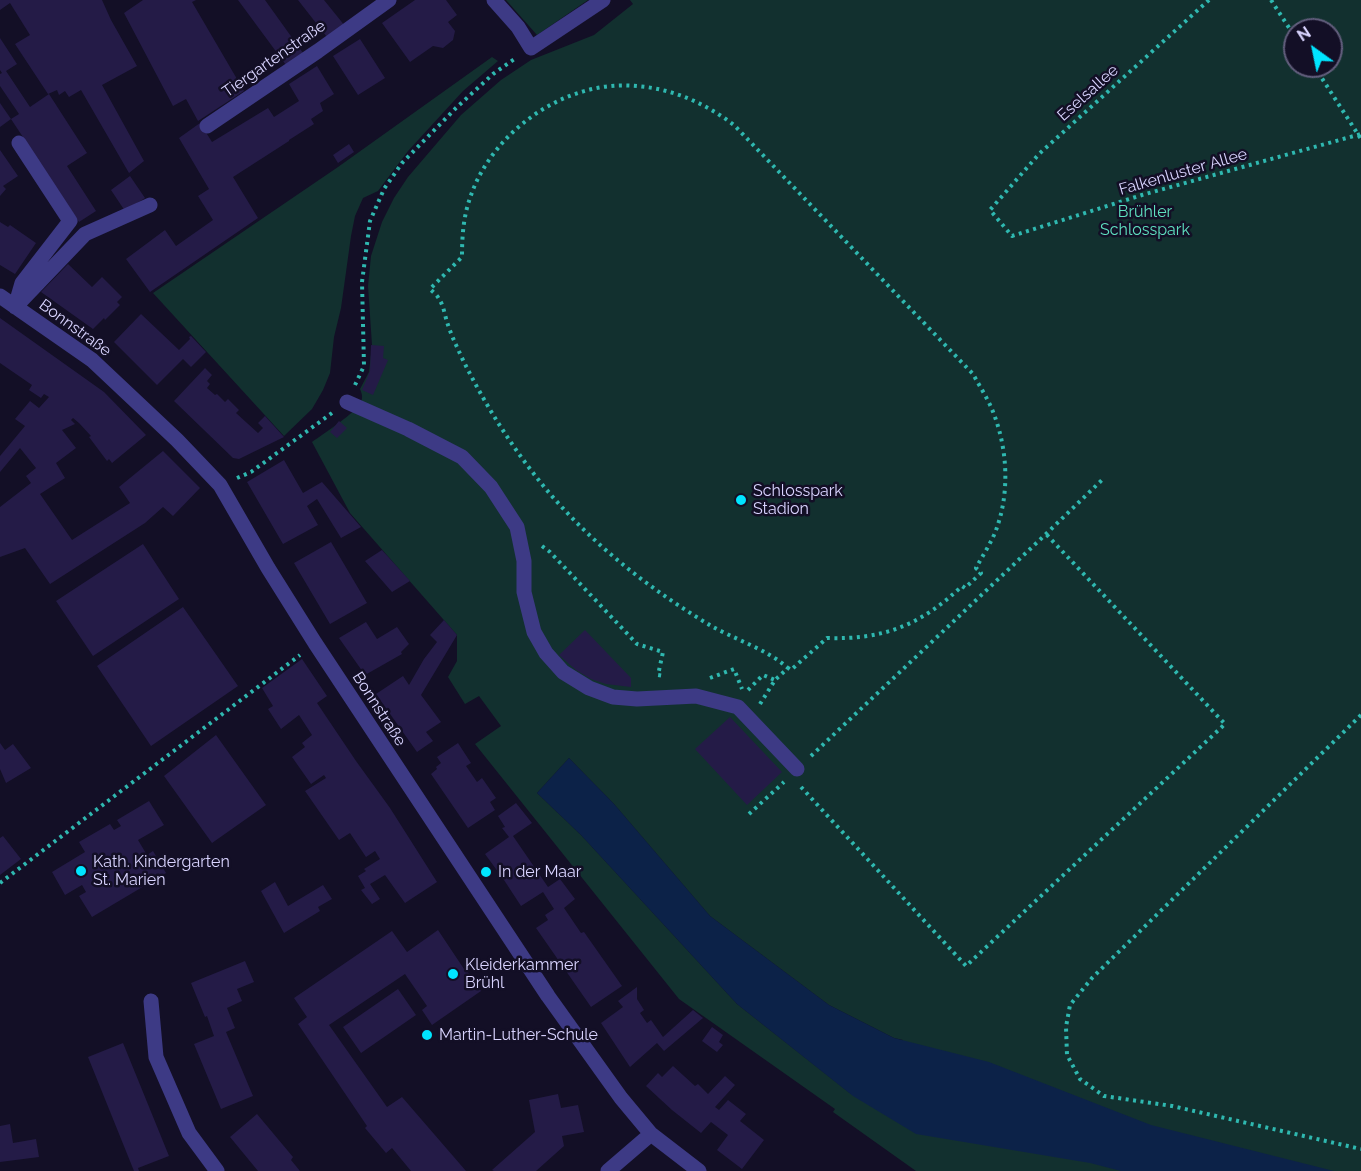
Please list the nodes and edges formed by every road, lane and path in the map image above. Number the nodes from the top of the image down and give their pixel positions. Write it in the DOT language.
graph roads {
  1 [pos="389,0"];
  2 [pos="495,0"];
  3 [pos="603,0"];
  4 [pos="1209,0"];
  5 [pos="1271,0"];
  6 [pos="1283,18"];
  7 [pos="531,48"];
  8 [pos="1322,78"];
  9 [pos="207,126"];
  10 [pos="1360,136"];
  11 [pos="19,143"];
  12 [pos="150,205"];
  13 [pos="1012,236"];
  14 [pos="0,297"];
  15 [pos="15,307"];
  16 [pos="347,402"];
  17 [pos="1104,478"];
  18 [pos="220,485"];
  19 [pos="517,527"];
  20 [pos="1046,534"];
  21 [pos="315,644"];
  22 [pos="788,668"];
  23 [pos="667,677"];
  24 [pos="708,679"];
  25 [pos="775,680"];
  26 [pos="1361,716"];
  27 [pos="750,720"];
  28 [pos="793,772"];
  29 [pos="749,814"];
  30 [pos="0,883"];
  31 [pos="152,1001"];
  32 [pos="651,1134"];
  33 [pos="1361,1149"];
  34 [pos="217,1171"];
  35 [pos="608,1171"];
  36 [pos="699,1171"];
  1 -- 9 [label="street, Tiergartenstraße"];
  2 -- 7 [label="street"];
  3 -- 7 [label="street"];
  4 -- 13 [label="path, Eselsallee"];
  5 -- 6 [label="path"];
  7 -- 16 [label="path"];
  8 -- 10 [label="path"];
  10 -- 13 [label="path, Falkenluster Allee"];
  11 -- 15 [label="street"];
  12 -- 15 [label="street"];
  14 -- 15 [label="street, Bonnstraße"];
  15 -- 18 [label="street, Bonnstraße"];
  16 -- 18 [label="path"];
  16 -- 19 [label="street"];
  17 -- 20 [label="path"];
  18 -- 21 [label="street, Bonnstraße"];
  19 -- 23 [label="path"];
  19 -- 27 [label="street"];
  20 -- 28 [label="path"];
  20 -- 28 [label="path"];
  21 -- 30 [label="path"];
  21 -- 32 [label="street, Bonnstraße"];
  22 -- 22 [label="path"];
  22 -- 25 [label="path"];
  24 -- 25 [label="path"];
  25 -- 27 [label="path"];
  26 -- 33 [label="path"];
  27 -- 28 [label="street"];
  28 -- 29 [label="path"];
  31 -- 34 [label="street"];
  32 -- 35 [label="street"];
  32 -- 36 [label="street, Bonnstraße"];
}
